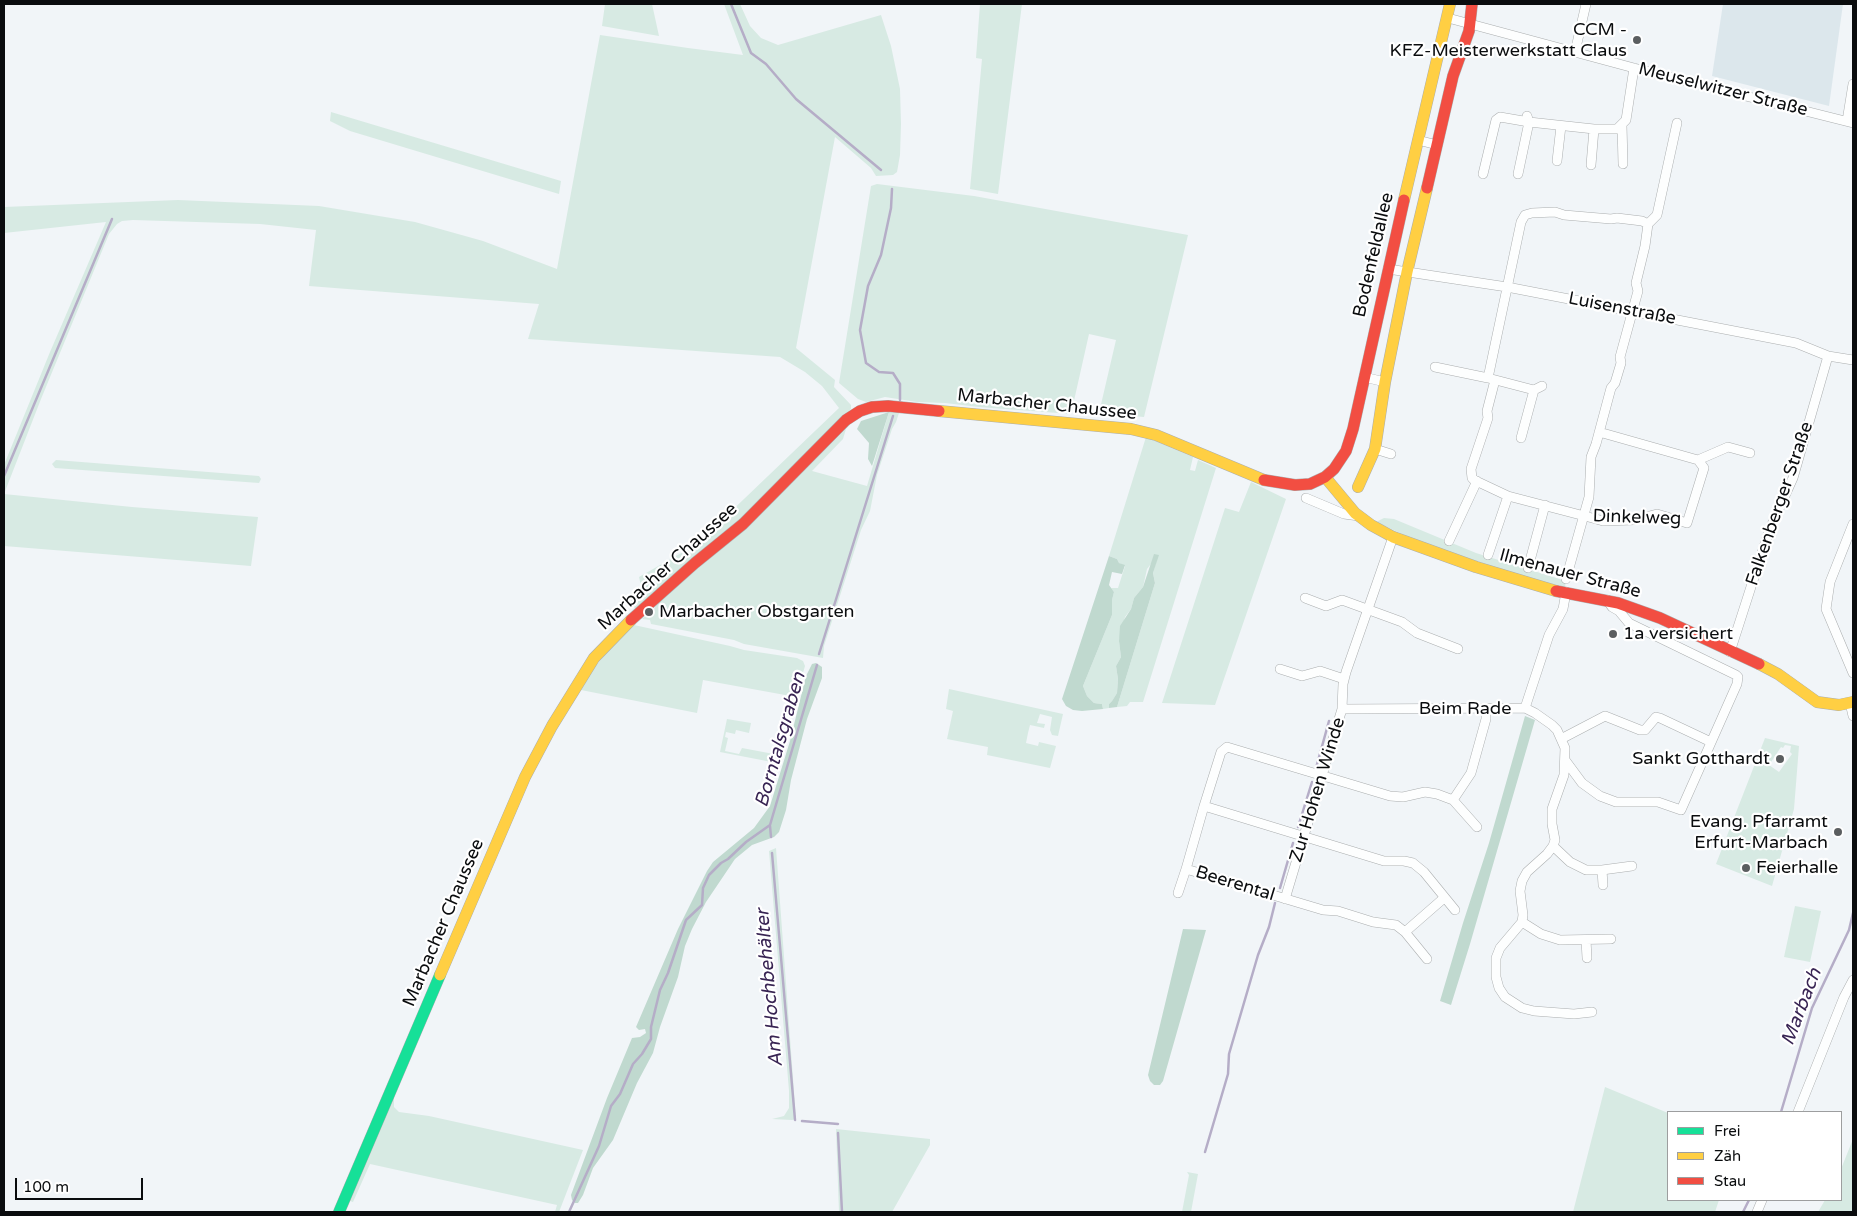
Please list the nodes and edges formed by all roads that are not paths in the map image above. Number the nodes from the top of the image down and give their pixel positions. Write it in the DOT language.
graph roads {
  1 [pos="1450,4"];
  2 [pos="1472,4"];
  3 [pos="1586,4"];
  4 [pos="1448,18"];
  5 [pos="1470,24"];
  6 [pos="1575,52"];
  7 [pos="1634,68"];
  8 [pos="1853,84"];
  9 [pos="1528,119"];
  10 [pos="1850,122"];
  11 [pos="1676,123"];
  12 [pos="1622,125"];
  13 [pos="1561,126"];
  14 [pos="1594,129"];
  15 [pos="1418,140"];
  16 [pos="1437,145"];
  17 [pos="1557,161"];
  18 [pos="1623,164"];
  19 [pos="1591,165"];
  20 [pos="1483,174"];
  21 [pos="1518,174"];
  22 [pos="1648,224"];
  23 [pos="1388,269"];
  24 [pos="1407,272"];
  25 [pos="1507,287"];
  26 [pos="1633,312"];
  27 [pos="1828,356"];
  28 [pos="1853,360"];
  29 [pos="1435,367"];
  30 [pos="1364,377"];
  31 [pos="1492,379"];
  32 [pos="1385,382"];
  33 [pos="1599,432"];
  34 [pos="1521,438"];
  35 [pos="1375,449"];
  36 [pos="1750,453"];
  37 [pos="1391,454"];
  38 [pos="1698,460"];
  39 [pos="1325,476"];
  40 [pos="1477,481"];
  41 [pos="1358,487"];
  42 [pos="1508,496"];
  43 [pos="1306,498"];
  44 [pos="1545,505"];
  45 [pos="1583,515"];
  46 [pos="1359,516"];
  47 [pos="1853,524"];
  48 [pos="1393,536"];
  49 [pos="1449,541"];
  50 [pos="1488,555"];
  51 [pos="1528,568"];
  52 [pos="1566,578"];
  53 [pos="1566,592"];
  54 [pos="1305,598"];
  55 [pos="1608,600"];
  56 [pos="1368,609"];
  57 [pos="1458,648"];
  58 [pos="1730,652"];
  59 [pos="1280,669"];
  60 [pos="1853,673"];
  61 [pos="1344,679"];
  62 [pos="1852,702"];
  63 [pos="1486,708"];
  64 [pos="1525,708"];
  65 [pos="1342,709"];
  66 [pos="1853,716"];
  67 [pos="1561,739"];
  68 [pos="1712,740"];
  69 [pos="1566,760"];
  70 [pos="1322,777"];
  71 [pos="1453,800"];
  72 [pos="1204,806"];
  73 [pos="1477,828"];
  74 [pos="1304,838"];
  75 [pos="1553,846"];
  76 [pos="1632,866"];
  77 [pos="1186,869"];
  78 [pos="1602,870"];
  79 [pos="1603,886"];
  80 [pos="1178,893"];
  81 [pos="1444,898"];
  82 [pos="1284,899"];
  83 [pos="1455,910"];
  84 [pos="1522,922"];
  85 [pos="1405,932"];
  86 [pos="1611,939"];
  87 [pos="1586,940"];
  88 [pos="1587,958"];
  89 [pos="1427,959"];
  90 [pos="1853,980"];
  91 [pos="1592,1012"];
  92 [pos="1798,1111"];
  93 [pos="339,1212"];
  1 -- 4 [label="street, Bodenfeldallee"];
  2 -- 5 [label="street, Bodenfeldallee"];
  3 -- 6 [label="street"];
  4 -- 5 [label="street, Meuselwitzer Straße"];
  4 -- 15 [label="street, Bodenfeldallee"];
  5 -- 6 [label="street, Meuselwitzer Straße"];
  5 -- 16 [label="street, Bodenfeldallee"];
  6 -- 7 [label="street, Meuselwitzer Straße"];
  7 -- 10 [label="street, Meuselwitzer Straße"];
  7 -- 12 [label="street"];
  8 -- 10 [label="street"];
  9 -- 13 [label="street"];
  9 -- 20 [label="street"];
  9 -- 21 [label="street"];
  11 -- 22 [label="street"];
  12 -- 14 [label="street"];
  12 -- 18 [label="street"];
  13 -- 14 [label="street"];
  13 -- 17 [label="street"];
  14 -- 19 [label="street"];
  15 -- 16 [label="street"];
  15 -- 23 [label="street, Bodenfeldallee"];
  16 -- 24 [label="street, Bodenfeldallee"];
  22 -- 25 [label="street"];
  22 -- 26 [label="street"];
  23 -- 24 [label="street, Luisenstraße"];
  23 -- 30 [label="street, Bodenfeldallee"];
  24 -- 25 [label="street, Luisenstraße"];
  24 -- 32 [label="street, Bodenfeldallee"];
  25 -- 26 [label="street, Luisenstraße"];
  25 -- 31 [label="street"];
  26 -- 27 [label="street, Luisenstraße"];
  26 -- 33 [label="street"];
  27 -- 28 [label="street, Luisenstraße"];
  27 -- 58 [label="street, Falkenberger Straße"];
  29 -- 31 [label="street"];
  30 -- 32 [label="street"];
  30 -- 39 [label="street, Bodenfeldallee"];
  31 -- 34 [label="street"];
  31 -- 40 [label="street"];
  32 -- 35 [label="street, Bodenfeldallee"];
  33 -- 38 [label="street"];
  33 -- 45 [label="street"];
  35 -- 37 [label="street"];
  35 -- 41 [label="street, Bodenfeldallee"];
  36 -- 38 [label="street"];
  38 -- 45 [label="street, Dinkelweg"];
  39 -- 46 [label="street, Ilmenauer Straße"];
  39 -- 93 [label="street, Marbacher Chaussee"];
  40 -- 42 [label="street"];
  40 -- 49 [label="street"];
  42 -- 44 [label="street"];
  42 -- 50 [label="street"];
  43 -- 46 [label="street, Ilmenauer Straße"];
  44 -- 45 [label="street"];
  44 -- 51 [label="street"];
  45 -- 52 [label="street"];
  46 -- 48 [label="street, Ilmenauer Straße"];
  47 -- 60 [label="street"];
  48 -- 53 [label="street, Ilmenauer Straße"];
  48 -- 56 [label="street, Zur Hohen Winde"];
  53 -- 55 [label="street, Ilmenauer Straße"];
  53 -- 64 [label="street, Beim Rade"];
  54 -- 56 [label="street"];
  55 -- 58 [label="street, Ilmenauer Straße"];
  55 -- 68 [label="street"];
  56 -- 57 [label="street"];
  56 -- 61 [label="street, Zur Hohen Winde"];
  58 -- 62 [label="street, Ilmenauer Straße"];
  59 -- 61 [label="street"];
  61 -- 65 [label="street, Zur Hohen Winde"];
  62 -- 66 [label="street"];
  63 -- 64 [label="street, Beim Rade"];
  63 -- 65 [label="street, Beim Rade"];
  63 -- 71 [label="street"];
  64 -- 67 [label="street"];
  65 -- 70 [label="street, Zur Hohen Winde"];
  67 -- 68 [label="street"];
  67 -- 69 [label="street"];
  68 -- 69 [label="street"];
  69 -- 75 [label="street"];
  70 -- 71 [label="street"];
  70 -- 72 [label="street, Beerental"];
  70 -- 74 [label="street, Zur Hohen Winde"];
  71 -- 73 [label="street"];
  72 -- 74 [label="street"];
  72 -- 77 [label="street, Beerental"];
  74 -- 81 [label="street"];
  74 -- 82 [label="street, Zur Hohen Winde"];
  75 -- 78 [label="street"];
  75 -- 84 [label="street"];
  76 -- 78 [label="street"];
  77 -- 80 [label="street, Beerental"];
  77 -- 82 [label="street, Beerental"];
  78 -- 79 [label="street"];
  81 -- 83 [label="street"];
  81 -- 85 [label="street"];
  82 -- 85 [label="street, Beerental"];
  84 -- 87 [label="street"];
  84 -- 91 [label="street"];
  85 -- 89 [label="street"];
  86 -- 87 [label="street"];
  87 -- 88 [label="street"];
  90 -- 92 [label="street"];
}
